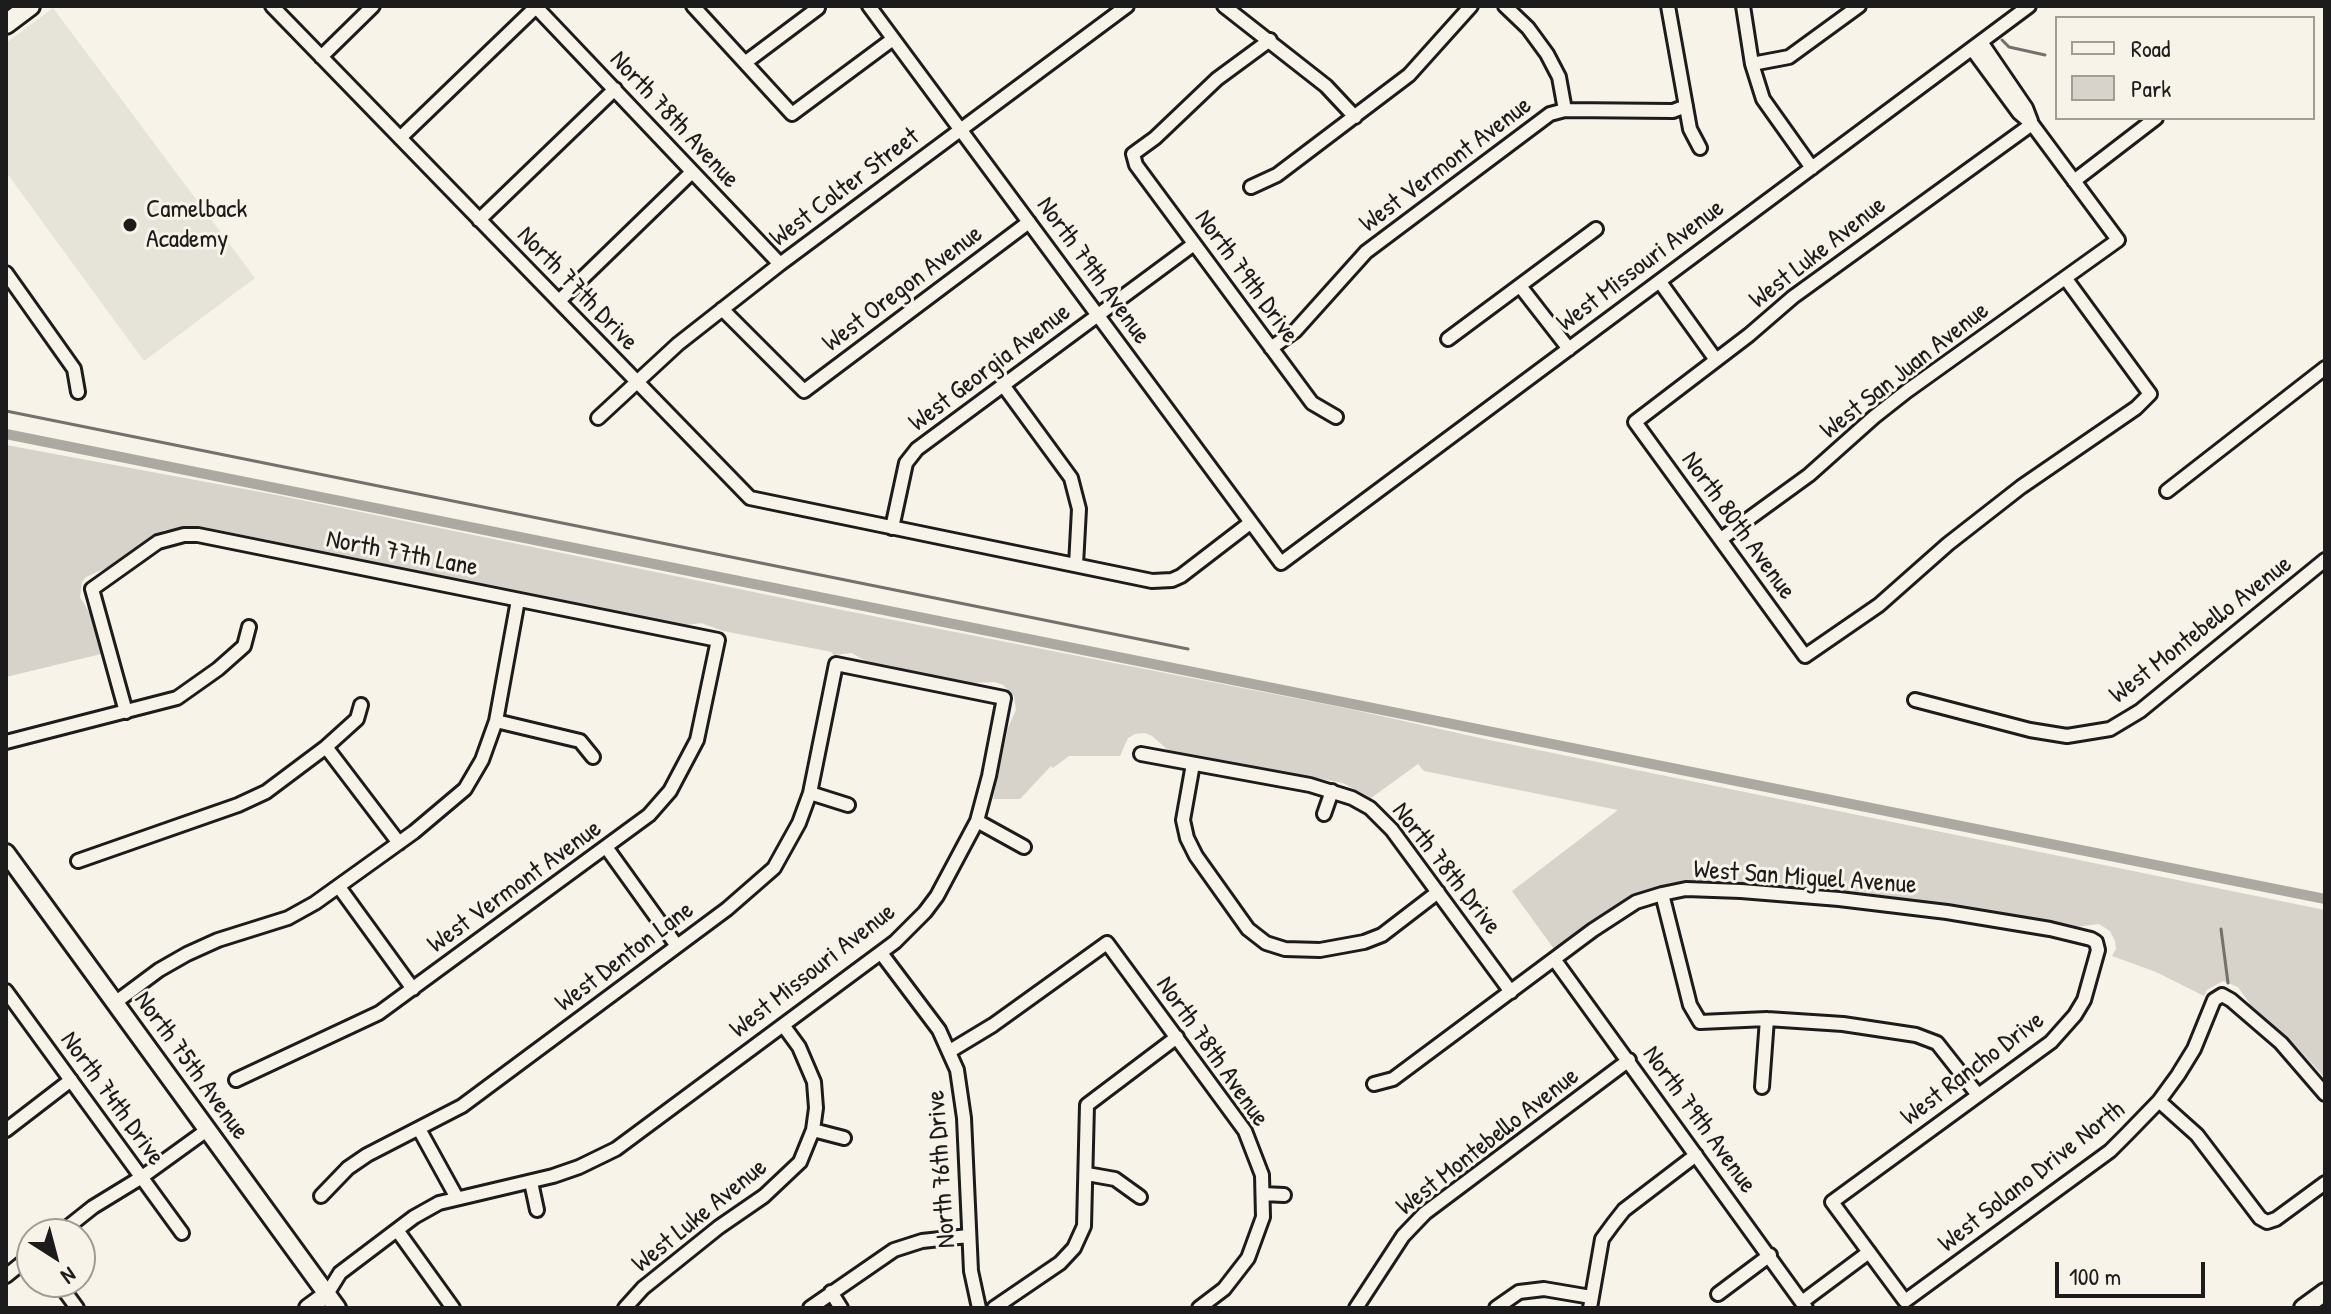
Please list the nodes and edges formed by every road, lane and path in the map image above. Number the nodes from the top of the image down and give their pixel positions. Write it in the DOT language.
graph roads {
  1 [pos="30,6"];
  2 [pos="272,6"];
  3 [pos="373,6"];
  4 [pos="536,6"];
  5 [pos="693,6"];
  6 [pos="869,6"];
  7 [pos="1127,6"];
  8 [pos="1224,6"];
  9 [pos="1471,6"];
  10 [pos="1505,6"];
  11 [pos="1668,6"];
  12 [pos="1743,6"];
  13 [pos="1859,6"];
  14 [pos="2029,6"];
  15 [pos="818,8"];
  16 [pos="6,24"];
  17 [pos="893,39"];
  18 [pos="1270,40"];
  19 [pos="1976,45"];
  20 [pos="321,57"];
  21 [pos="746,62"];
  22 [pos="1752,64"];
  23 [pos="615,89"];
  24 [pos="1686,106"];
  25 [pos="1565,110"];
  26 [pos="1355,117"];
  27 [pos="2153,120"];
  28 [pos="2032,124"];
  29 [pos="961,129"];
  30 [pos="400,138"];
  31 [pos="1700,148"];
  32 [pos="1812,168"];
  33 [pos="692,172"];
  34 [pos="2074,181"];
  35 [pos="1251,187"];
  36 [pos="479,220"];
  37 [pos="1029,222"];
  38 [pos="1596,229"];
  39 [pos="1194,244"];
  40 [pos="780,264"];
  41 [pos="7,276"];
  42 [pos="2066,279"];
  43 [pos="1660,282"];
  44 [pos="1520,286"];
  45 [pos="559,301"];
  46 [pos="722,309"];
  47 [pos="1097,316"];
  48 [pos="1448,339"];
  49 [pos="1271,348"];
  50 [pos="1569,349"];
  51 [pos="1716,360"];
  52 [pos="2325,368"];
  53 [pos="636,381"];
  54 [pos="1003,385"];
  55 [pos="78,392"];
  56 [pos="1336,417"];
  57 [pos="598,418"];
  58 [pos="1635,422"];
  59 [pos="2167,491"];
  60 [pos="1250,523"];
  61 [pos="892,528"];
  62 [pos="1721,539"];
  63 [pos="2325,560"];
  64 [pos="1281,563"];
  65 [pos="1076,565"];
  66 [pos="518,600"];
  67 [pos="249,627"];
  68 [pos="718,640"];
  69 [pos="836,664"];
  70 [pos="1915,700"];
  71 [pos="361,705"];
  72 [pos="126,712"];
  73 [pos="496,721"];
  74 [pos="6,742"];
  75 [pos="326,747"];
  76 [pos="1141,754"];
  77 [pos="593,757"];
  78 [pos="1193,764"];
  79 [pos="1332,791"];
  80 [pos="810,793"];
  81 [pos="848,805"];
  82 [pos="1324,814"];
  83 [pos="977,821"];
  84 [pos="399,843"];
  85 [pos="606,847"];
  86 [pos="1024,847"];
  87 [pos="6,853"];
  88 [pos="78,861"];
  89 [pos="339,887"];
  90 [pos="1438,892"];
  91 [pos="1662,894"];
  92 [pos="2096,942"];
  93 [pos="677,946"];
  94 [pos="881,953"];
  95 [pos="1554,959"];
  96 [pos="413,989"];
  97 [pos="6,991"];
  98 [pos="1511,992"];
  99 [pos="116,1002"];
  100 [pos="1767,1019"];
  101 [pos="783,1025"];
  102 [pos="1177,1037"];
  103 [pos="950,1051"];
  104 [pos="1629,1060"];
  105 [pos="71,1080"];
  106 [pos="236,1080"];
  107 [pos="1374,1084"];
  108 [pos="1762,1087"];
  109 [pos="2325,1094"];
  110 [pos="1978,1095"];
  111 [pos="2159,1101"];
  112 [pos="419,1129"];
  113 [pos="6,1130"];
  114 [pos="207,1130"];
  115 [pos="813,1130"];
  116 [pos="844,1138"];
  117 [pos="1696,1155"];
  118 [pos="1087,1174"];
  119 [pos="142,1177"];
  120 [pos="531,1182"];
  121 [pos="2325,1183"];
  122 [pos="1263,1194"];
  123 [pos="1284,1195"];
  124 [pos="321,1196"];
  125 [pos="1140,1197"];
  126 [pos="457,1198"];
  127 [pos="537,1210"];
  128 [pos="79,1218"];
  129 [pos="397,1230"];
  130 [pos="182,1233"];
  131 [pos="968,1236"];
  132 [pos="1869,1252"];
  133 [pos="1770,1255"];
  134 [pos="831,1292"];
  135 [pos="2325,1292"];
  136 [pos="327,1294"];
  137 [pos="1718,1294"];
  138 [pos="1591,1302"];
  139 [pos="1804,1305"];
  140 [pos="308,1308"];
  141 [pos="337,1308"];
  142 [pos="453,1308"];
  143 [pos="625,1308"];
  144 [pos="810,1308"];
  145 [pos="841,1308"];
  146 [pos="979,1308"];
  147 [pos="994,1308"];
  148 [pos="1199,1308"];
  149 [pos="1356,1308"];
  150 [pos="1496,1308"];
  151 [pos="2303,1308"];
  1 -- 16 [label="main road"];
  2 -- 20 [label="street, North 77th Drive"];
  3 -- 20 [label="street"];
  4 -- 23 [label="street, North 78th Avenue"];
  4 -- 30 [label="street"];
  5 -- 21 [label="street"];
  6 -- 17 [label="street, North 79th Avenue"];
  7 -- 29 [label="street, West Colter Street"];
  8 -- 18 [label="street"];
  9 -- 26 [label="street"];
  10 -- 25 [label="street"];
  11 -- 24 [label="street"];
  12 -- 22 [label="street"];
  13 -- 22 [label="street"];
  14 -- 19 [label="street, West Missouri Avenue"];
  15 -- 21 [label="street"];
  17 -- 21 [label="street"];
  17 -- 29 [label="street, North 79th Avenue"];
  18 -- 26 [label="street"];
  18 -- 39 [label="street, North 79th Drive"];
  19 -- 28 [label="street"];
  19 -- 32 [label="street, West Missouri Avenue"];
  20 -- 30 [label="street, North 77th Drive"];
  22 -- 32 [label="street"];
  23 -- 33 [label="street, North 78th Avenue"];
  23 -- 36 [label="street"];
  24 -- 25 [label="street, West Vermont Avenue"];
  24 -- 31 [label="street"];
  25 -- 49 [label="street, West Vermont Avenue"];
  26 -- 35 [label="street"];
  27 -- 34 [label="street"];
  28 -- 34 [label="street"];
  28 -- 51 [label="street, West Luke Avenue"];
  29 -- 37 [label="street, North 79th Avenue"];
  29 -- 40 [label="street, West Colter Street"];
  30 -- 36 [label="street, North 77th Drive"];
  32 -- 43 [label="street, West Missouri Avenue"];
  33 -- 40 [label="street, North 78th Avenue"];
  33 -- 45 [label="street"];
  34 -- 42 [label="street, West San Juan Avenue"];
  36 -- 45 [label="street, North 77th Drive"];
  37 -- 46 [label="street, West Oregon Avenue"];
  37 -- 47 [label="street, North 79th Avenue"];
  38 -- 44 [label="street"];
  39 -- 47 [label="street, West Georgia Avenue"];
  39 -- 49 [label="street, North 79th Drive"];
  40 -- 46 [label="street, West Colter Street"];
  41 -- 55 [label="street"];
  42 -- 62 [label="street, West San Juan Avenue"];
  42 -- 62 [label="street, North 80th Avenue"];
  43 -- 50 [label="street, West Missouri Avenue"];
  43 -- 51 [label="street"];
  44 -- 48 [label="street"];
  44 -- 50 [label="street"];
  45 -- 53 [label="street, North 77th Drive"];
  46 -- 53 [label="street, West Colter Street"];
  47 -- 54 [label="street, West Georgia Avenue"];
  47 -- 60 [label="street, North 79th Avenue"];
  49 -- 56 [label="street, North 79th Drive"];
  50 -- 64 [label="street, West Missouri Avenue"];
  51 -- 58 [label="street, West Luke Avenue"];
  52 -- 59 [label="street"];
  53 -- 57 [label="street, West Colter Street"];
  53 -- 61 [label="street, North 77th Drive"];
  54 -- 61 [label="street, West Georgia Avenue"];
  54 -- 65 [label="street"];
  58 -- 62 [label="street, North 80th Avenue"];
  60 -- 64 [label="street, North 79th Avenue"];
  60 -- 65 [label="street"];
  61 -- 65 [label="street"];
  63 -- 70 [label="street, West Montebello Avenue"];
  66 -- 68 [label="street, North 77th Lane"];
  66 -- 72 [label="street, North 77th Lane"];
  66 -- 73 [label="street"];
  67 -- 72 [label="street"];
  68 -- 85 [label="street, West Vermont Avenue"];
  69 -- 80 [label="street, West Denton Lane"];
  69 -- 83 [label="street, West Missouri Avenue"];
  71 -- 75 [label="street"];
  72 -- 74 [label="street"];
  73 -- 77 [label="street"];
  73 -- 84 [label="street"];
  75 -- 84 [label="street"];
  75 -- 88 [label="street"];
  76 -- 78 [label="street, North 78th Drive"];
  78 -- 79 [label="street, North 78th Drive"];
  78 -- 90 [label="street"];
  79 -- 82 [label="street"];
  79 -- 90 [label="street, North 78th Drive"];
  80 -- 81 [label="street"];
  80 -- 93 [label="street, West Denton Lane"];
  83 -- 86 [label="street"];
  83 -- 94 [label="street, West Missouri Avenue"];
  84 -- 89 [label="street"];
  85 -- 93 [label="street"];
  85 -- 96 [label="street, West Vermont Avenue"];
  87 -- 99 [label="main road, North 75th Avenue"];
  89 -- 96 [label="street"];
  89 -- 99 [label="street"];
  90 -- 98 [label="street, North 78th Drive"];
  91 -- 92 [label="street, West San Miguel Avenue"];
  91 -- 95 [label="street, West San Miguel Avenue"];
  91 -- 100 [label="street"];
  92 -- 110 [label="street, West Rancho Drive"];
  93 -- 112 [label="street, West Denton Lane"];
  94 -- 101 [label="street, West Missouri Avenue"];
  94 -- 103 [label="street, North 76th Drive"];
  95 -- 98 [label="street, West San Miguel Avenue"];
  95 -- 104 [label="street, North 79th Avenue"];
  96 -- 106 [label="street, West Vermont Avenue"];
  97 -- 105 [label="street, North 74th Drive"];
  98 -- 107 [label="street, West San Miguel Avenue"];
  99 -- 114 [label="main road, North 75th Avenue"];
  100 -- 108 [label="street"];
  100 -- 110 [label="street"];
  101 -- 115 [label="street, West Luke Avenue"];
  101 -- 120 [label="street, West Missouri Avenue"];
  102 -- 103 [label="street, North 78th Avenue"];
  102 -- 118 [label="street"];
  102 -- 122 [label="street, North 78th Avenue"];
  103 -- 131 [label="street, North 76th Drive"];
  104 -- 117 [label="street, North 79th Avenue"];
  104 -- 149 [label="street, West Montebello Avenue"];
  105 -- 113 [label="street"];
  105 -- 119 [label="street, North 74th Drive"];
  109 -- 111 [label="street, West Solano Drive North"];
  110 -- 132 [label="street, West Rancho Drive"];
  111 -- 121 [label="street"];
  111 -- 132 [label="street, West Solano Drive North"];
  112 -- 124 [label="street, West Denton Lane"];
  112 -- 126 [label="street"];
  114 -- 119 [label="street"];
  114 -- 136 [label="main road, North 75th Avenue"];
  115 -- 116 [label="street"];
  115 -- 143 [label="street, West Luke Avenue"];
  117 -- 133 [label="street, North 79th Avenue"];
  117 -- 138 [label="street"];
  118 -- 125 [label="street"];
  118 -- 147 [label="street"];
  119 -- 128 [label="street"];
  119 -- 130 [label="street, North 74th Drive"];
  120 -- 126 [label="street, West Missouri Avenue"];
  120 -- 127 [label="street"];
  122 -- 123 [label="street"];
  122 -- 148 [label="street"];
  126 -- 129 [label="street, West Missouri Avenue"];
  129 -- 136 [label="street, West Missouri Avenue"];
  129 -- 142 [label="street"];
  131 -- 134 [label="street"];
  131 -- 146 [label="street, North 76th Drive"];
  132 -- 139 [label="street"];
  133 -- 137 [label="street"];
  133 -- 139 [label="street, North 79th Avenue"];
  134 -- 144 [label="street"];
  134 -- 145 [label="street"];
  135 -- 151 [label="main road"];
  136 -- 140 [label="main road, West Missouri Avenue"];
  136 -- 141 [label="main road, North 75th Avenue"];
  138 -- 150 [label="street"];
}
